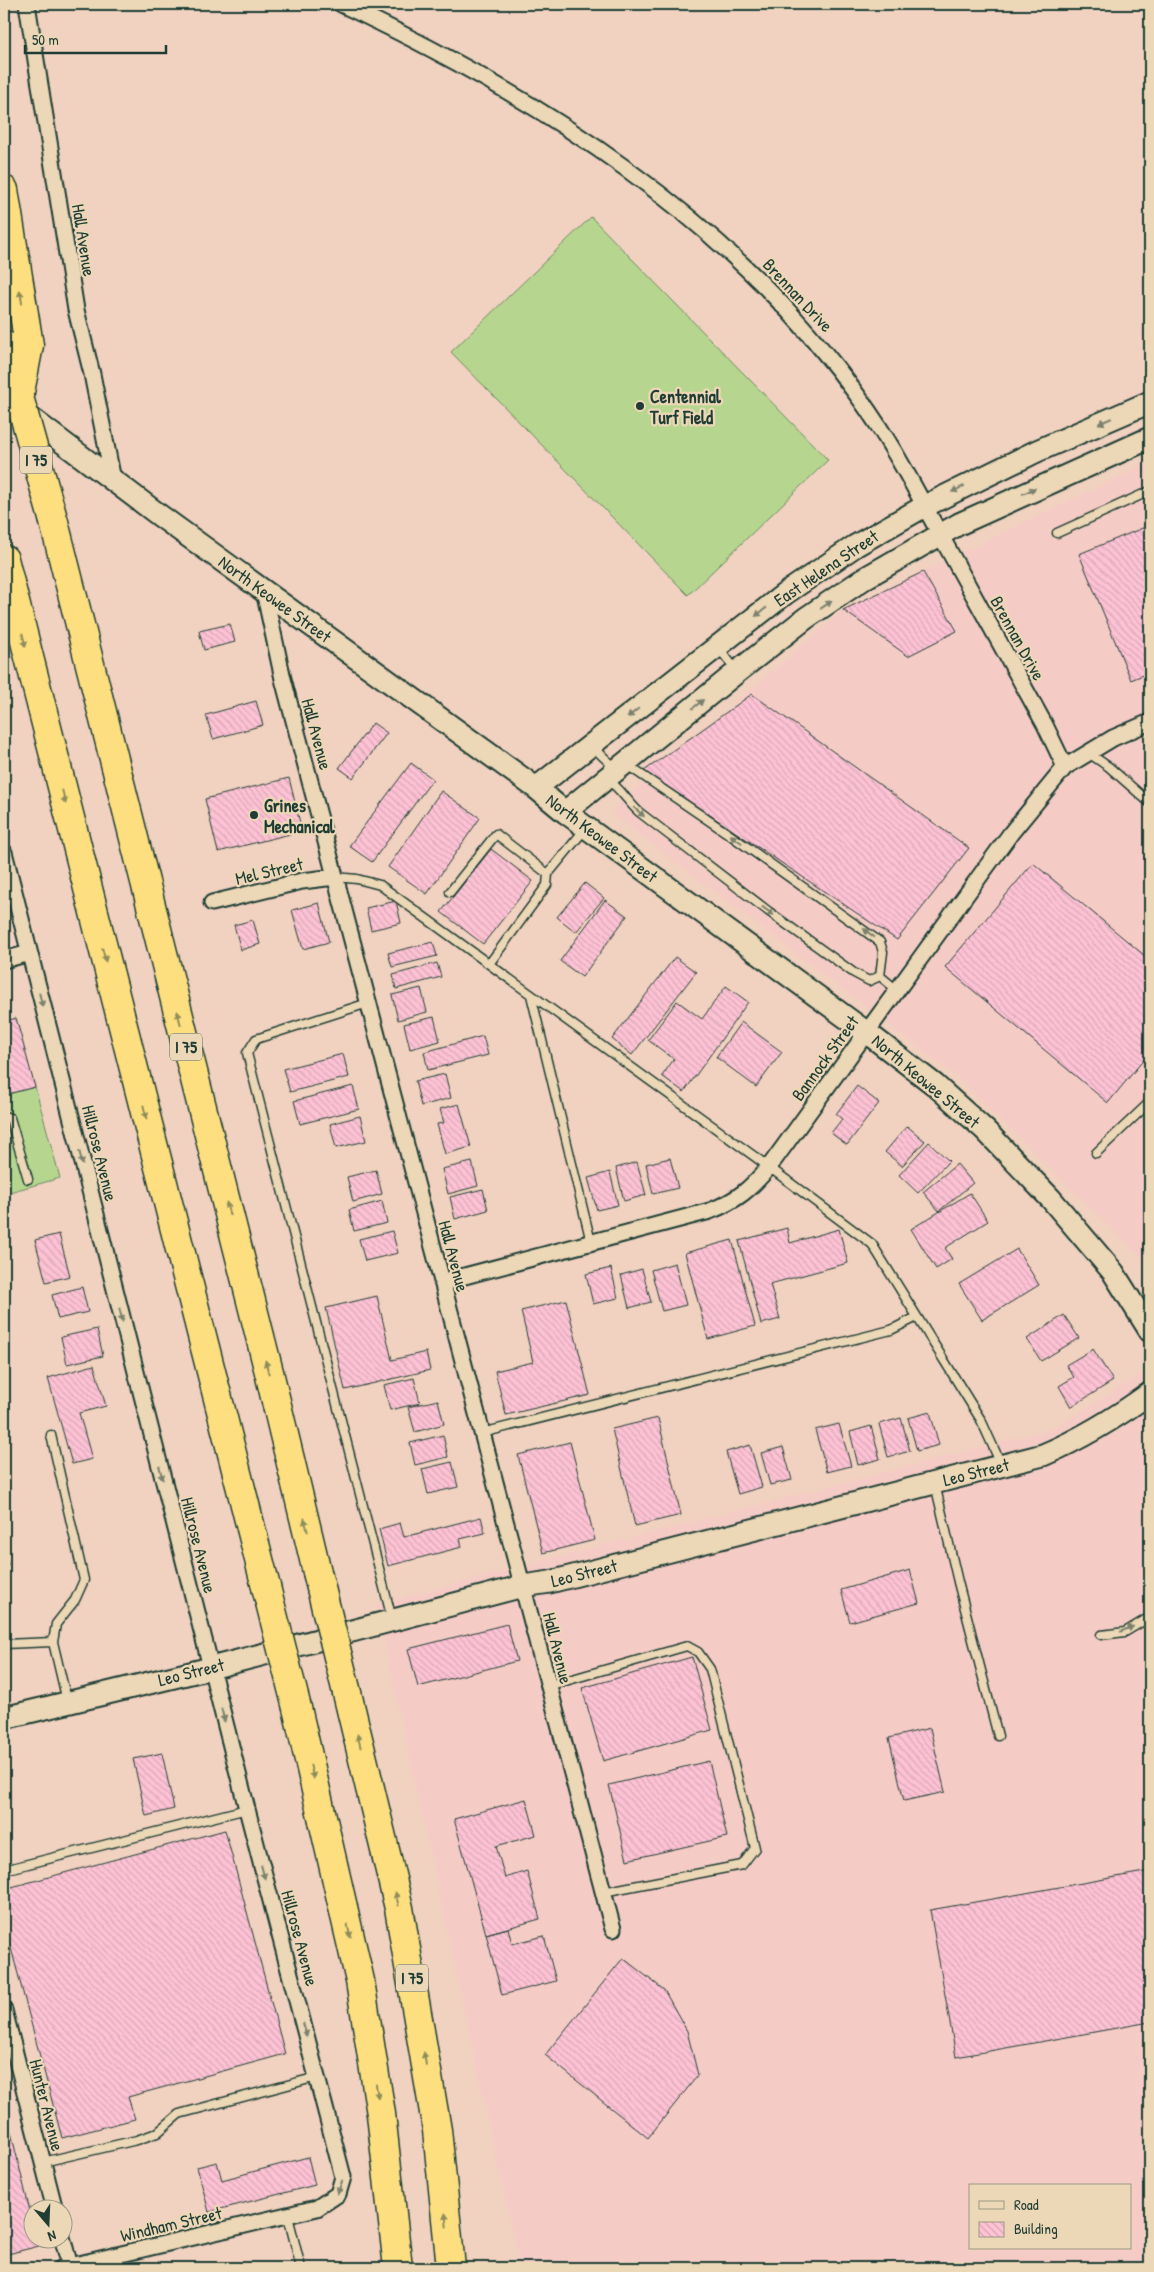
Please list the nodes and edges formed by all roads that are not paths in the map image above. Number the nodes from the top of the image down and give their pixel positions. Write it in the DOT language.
graph roads {
  1 [pos="27,4"];
  2 [pos="340,4"];
  3 [pos="4,190"];
  4 [pos="16,345"];
  5 [pos="11,398"];
  6 [pos="1145,404"];
  7 [pos="1150,433"];
  8 [pos="1150,438"];
  9 [pos="113,480"];
  10 [pos="1150,491"];
  11 [pos="925,506"];
  12 [pos="1057,533"];
  13 [pos="940,534"];
  14 [pos="4,559"];
  15 [pos="264,591"];
  16 [pos="717,646"];
  17 [pos="737,672"];
  18 [pos="1150,722"];
  19 [pos="592,745"];
  20 [pos="1087,752"];
  21 [pos="1065,767"];
  22 [pos="615,770"];
  23 [pos="536,788"];
  24 [pos="1150,803"];
  25 [pos="565,812"];
  26 [pos="586,827"];
  27 [pos="4,852"];
  28 [pos="548,874"];
  29 [pos="335,877"];
  30 [pos="450,892"];
  31 [pos="212,903"];
  32 [pos="30,953"];
  33 [pos="4,960"];
  34 [pos="489,964"];
  35 [pos="880,976"];
  36 [pos="897,990"];
  37 [pos="531,995"];
  38 [pos="368,1003"];
  39 [pos="866,1032"];
  40 [pos="1150,1102"];
  41 [pos="4,1116"];
  42 [pos="1096,1153"];
  43 [pos="769,1167"];
  44 [pos="28,1179"];
  45 [pos="591,1242"];
  46 [pos="442,1282"];
  47 [pos="918,1317"];
  48 [pos="1150,1331"];
  49 [pos="1150,1393"];
  50 [pos="482,1433"];
  51 [pos="51,1435"];
  52 [pos="1001,1466"];
  53 [pos="935,1483"];
  54 [pos="523,1586"];
  55 [pos="1150,1617"];
  56 [pos="392,1621"];
  57 [pos="1101,1635"];
  58 [pos="53,1642"];
  59 [pos="4,1644"];
  60 [pos="211,1668"];
  61 [pos="548,1686"];
  62 [pos="68,1702"];
  63 [pos="4,1718"];
  64 [pos="998,1736"];
  65 [pos="247,1809"];
  66 [pos="4,1870"];
  67 [pos="603,1892"];
  68 [pos="613,1929"];
  69 [pos="4,2010"];
  70 [pos="317,2077"];
  71 [pos="43,2162"];
  72 [pos="52,2200"];
  73 [pos="288,2216"];
  74 [pos="64,2250"];
  75 [pos="66,2267"];
  76 [pos="301,2268"];
  77 [pos="398,2268"];
  78 [pos="452,2268"];
  1 -- 9 [label="street, Hall Avenue"];
  2 -- 11 [label="street, Brennan Drive"];
  4 -- 3 [label="highway, one-way"];
  4 -- 5 [label="highway"];
  5 -- 9 [label="street, North Keowee Street"];
  78 -- 5 [label="highway, I 75, one-way, bridge"];
  6 -- 7 [label="street"];
  6 -- 11 [label="street, East Helena Street, one-way"];
  13 -- 8 [label="street, East Helena Street, one-way"];
  9 -- 15 [label="street, North Keowee Street"];
  10 -- 12 [label="lane"];
  11 -- 13 [label="street, Brennan Drive"];
  11 -- 16 [label="street, East Helena Street, one-way"];
  17 -- 13 [label="street, East Helena Street, one-way"];
  13 -- 21 [label="street, Brennan Drive"];
  14 -- 77 [label="highway, one-way, bridge"];
  15 -- 23 [label="street, North Keowee Street"];
  15 -- 29 [label="street, Hall Avenue"];
  16 -- 17 [label="lane"];
  16 -- 19 [label="street, East Helena Street, one-way"];
  22 -- 17 [label="street, East Helena Street, one-way"];
  18 -- 20 [label="street, Bannock Street"];
  19 -- 22 [label="lane"];
  19 -- 23 [label="street, East Helena Street"];
  20 -- 21 [label="street, Bannock Street"];
  20 -- 24 [label="lane"];
  21 -- 36 [label="street, Bannock Street"];
  22 -- 25 [label="street, East Helena Street"];
  22 -- 35 [label="lane, one-way"];
  35 -- 22 [label="lane, one-way"];
  23 -- 25 [label="street, North Keowee Street"];
  25 -- 26 [label="street, North Keowee Street"];
  26 -- 28 [label="lane"];
  26 -- 39 [label="street, North Keowee Street"];
  27 -- 32 [label="street, Hillrose Avenue"];
  28 -- 30 [label="lane"];
  28 -- 34 [label="lane"];
  29 -- 31 [label="street, Mel Street"];
  29 -- 34 [label="lane"];
  29 -- 38 [label="street, Hall Avenue"];
  32 -- 33 [label="street"];
  32 -- 60 [label="street, Hillrose Avenue, one-way"];
  34 -- 37 [label="lane"];
  35 -- 36 [label="lane"];
  36 -- 39 [label="street, Bannock Street"];
  37 -- 43 [label="lane"];
  37 -- 45 [label="lane"];
  38 -- 46 [label="street, Hall Avenue"];
  38 -- 56 [label="lane"];
  39 -- 43 [label="street, Bannock Street"];
  39 -- 48 [label="street, North Keowee Street"];
  40 -- 42 [label="lane"];
  41 -- 44 [label="lane"];
  43 -- 45 [label="street, Bannock Street"];
  43 -- 47 [label="lane"];
  45 -- 46 [label="street, Bannock Street"];
  46 -- 50 [label="street, Hall Avenue"];
  47 -- 50 [label="lane"];
  47 -- 52 [label="lane"];
  49 -- 52 [label="street, Leo Street"];
  50 -- 54 [label="street, Hall Avenue"];
  51 -- 58 [label="lane"];
  52 -- 53 [label="street, Leo Street"];
  53 -- 54 [label="street, Leo Street"];
  53 -- 64 [label="lane"];
  54 -- 56 [label="street, Leo Street"];
  54 -- 61 [label="street, Hall Avenue"];
  57 -- 55 [label="lane, one-way"];
  56 -- 60 [label="street, Leo Street"];
  58 -- 59 [label="lane"];
  58 -- 62 [label="lane"];
  60 -- 62 [label="street, Leo Street"];
  60 -- 65 [label="street, Hillrose Avenue, one-way"];
  61 -- 67 [label="street, Hall Avenue"];
  61 -- 67 [label="lane"];
  62 -- 63 [label="street, Leo Street"];
  65 -- 66 [label="lane"];
  65 -- 70 [label="street, Hillrose Avenue, one-way"];
  67 -- 68 [label="street, Hall Avenue"];
  69 -- 71 [label="street, Hunter Avenue"];
  70 -- 71 [label="lane"];
  70 -- 73 [label="street, Hillrose Avenue, one-way"];
  71 -- 72 [label="street, Hunter Avenue"];
  73 -- 75 [label="street, Windham Street"];
  73 -- 76 [label="lane"];
  74 -- 75 [label="street"];
}
